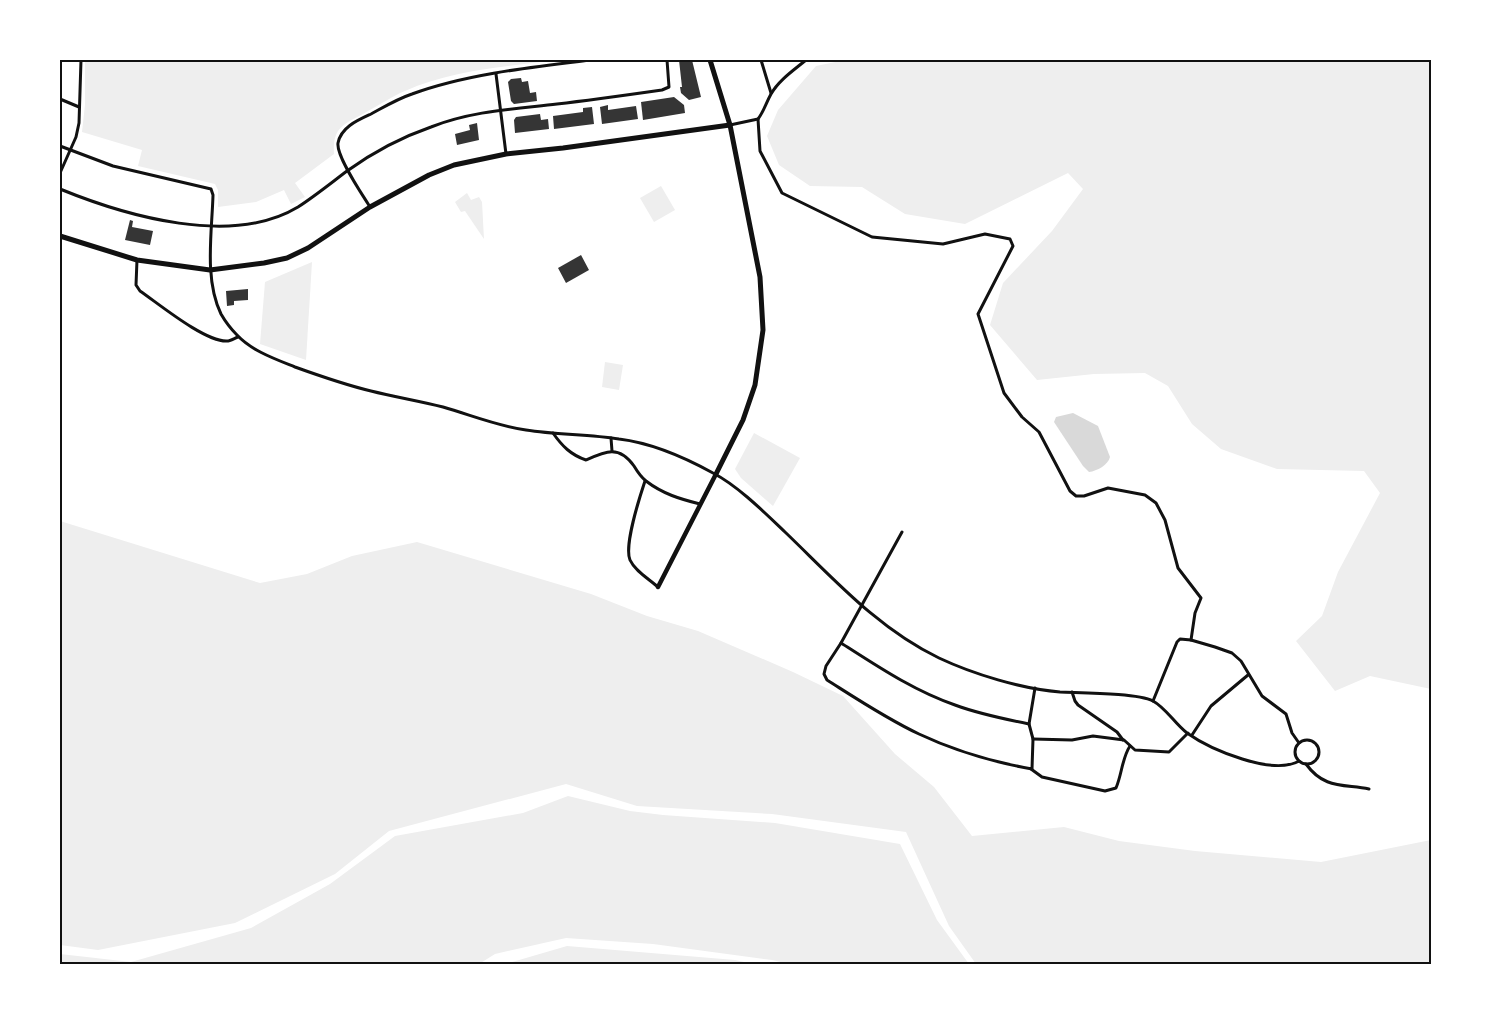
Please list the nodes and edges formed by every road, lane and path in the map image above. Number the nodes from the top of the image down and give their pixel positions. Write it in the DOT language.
graph roads {
  1 [pos="81,60"];
  2 [pos="591,60"];
  3 [pos="667,60"];
  4 [pos="710,60"];
  5 [pos="760,60"];
  6 [pos="806,60"];
  7 [pos="496,74"];
  8 [pos="772,94"];
  9 [pos="60,98"];
  10 [pos="80,107"];
  11 [pos="501,110"];
  12 [pos="758,119"];
  13 [pos="730,126"];
  14 [pos="60,146"];
  15 [pos="70,150"];
  16 [pos="506,154"];
  17 [pos="348,170"];
  18 [pos="60,173"];
  19 [pos="60,189"];
  20 [pos="370,206"];
  21 [pos="212,226"];
  22 [pos="60,236"];
  23 [pos="137,260"];
  24 [pos="210,270"];
  25 [pos="238,337"];
  26 [pos="553,433"];
  27 [pos="611,438"];
  28 [pos="612,451"];
  29 [pos="716,474"];
  30 [pos="645,481"];
  31 [pos="700,504"];
  32 [pos="902,532"];
  33 [pos="658,587"];
  34 [pos="862,605"];
  35 [pos="1191,640"];
  36 [pos="841,643"];
  37 [pos="1248,675"];
  38 [pos="1035,688"];
  39 [pos="1072,692"];
  40 [pos="1153,701"];
  41 [pos="1029,724"];
  42 [pos="1188,733"];
  43 [pos="1192,735"];
  44 [pos="1033,739"];
  45 [pos="1124,740"];
  46 [pos="1299,743"];
  47 [pos="1130,746"];
  48 [pos="1299,761"];
  49 [pos="1306,764"];
  50 [pos="1031,769"];
  51 [pos="1369,789"];
  1 -- 10 [label="street"];
  2 -- 7 [label="street"];
  3 -- 11 [label="street"];
  4 -- 13 [label="main road"];
  5 -- 8 [label="street"];
  6 -- 8 [label="street"];
  7 -- 11 [label="street"];
  7 -- 17 [label="street"];
  8 -- 12 [label="street"];
  9 -- 10 [label="street"];
  10 -- 15 [label="street"];
  11 -- 16 [label="street"];
  11 -- 17 [label="street"];
  12 -- 13 [label="street"];
  12 -- 35 [label="street"];
  13 -- 16 [label="main road"];
  13 -- 29 [label="main road"];
  14 -- 15 [label="street"];
  15 -- 18 [label="street"];
  15 -- 21 [label="street"];
  16 -- 20 [label="main road"];
  17 -- 20 [label="street"];
  17 -- 21 [label="street"];
  19 -- 21 [label="street"];
  20 -- 24 [label="main road"];
  21 -- 24 [label="street"];
  22 -- 23 [label="main road"];
  23 -- 24 [label="main road"];
  23 -- 25 [label="street"];
  24 -- 25 [label="street"];
  25 -- 26 [label="street"];
  26 -- 27 [label="street"];
  26 -- 28 [label="street"];
  27 -- 28 [label="street"];
  27 -- 29 [label="street"];
  28 -- 30 [label="street"];
  29 -- 31 [label="street"];
  29 -- 34 [label="street"];
  30 -- 31 [label="street"];
  30 -- 33 [label="street"];
  31 -- 33 [label="street"];
  32 -- 34 [label="street"];
  34 -- 36 [label="street"];
  34 -- 38 [label="street"];
  35 -- 37 [label="street"];
  35 -- 40 [label="street"];
  36 -- 41 [label="street"];
  36 -- 50 [label="street"];
  37 -- 43 [label="street"];
  37 -- 46 [label="street"];
  38 -- 39 [label="street"];
  38 -- 41 [label="street"];
  39 -- 40 [label="street"];
  39 -- 45 [label="street"];
  40 -- 42 [label="street"];
  41 -- 44 [label="street"];
  42 -- 43 [label="street"];
  42 -- 47 [label="street"];
  43 -- 48 [label="street"];
  44 -- 45 [label="street"];
  44 -- 50 [label="street"];
  45 -- 47 [label="street"];
  46 -- 48 [label="street"];
  46 -- 49 [label="street"];
  47 -- 50 [label="street"];
  48 -- 49 [label="street"];
  49 -- 51 [label="street"];
}
